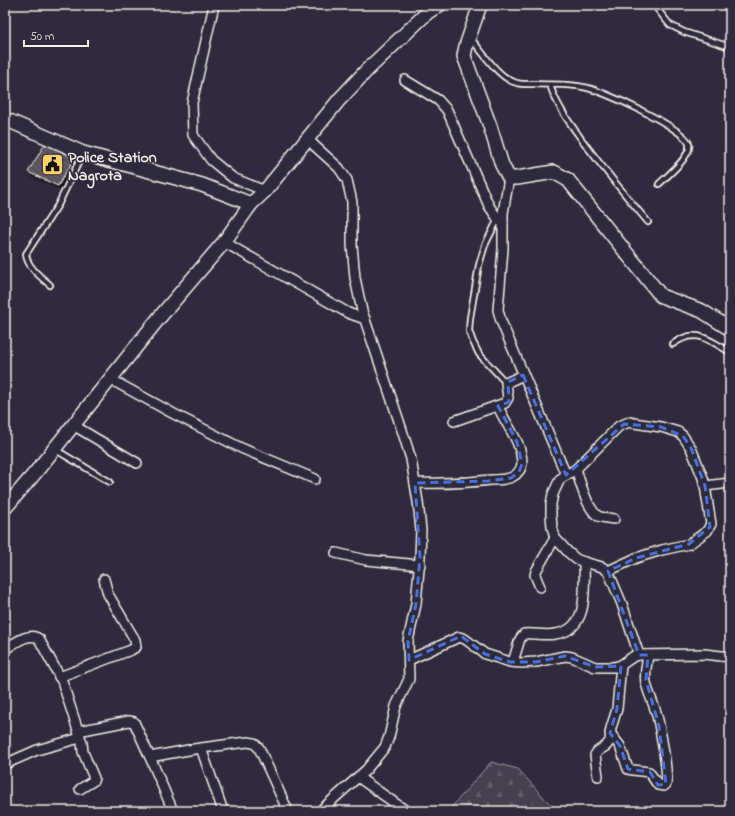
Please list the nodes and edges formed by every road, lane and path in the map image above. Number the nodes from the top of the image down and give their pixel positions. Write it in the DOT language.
graph roads {
  1 [pos="214,5"];
  2 [pos="439,5"];
  3 [pos="480,5"];
  4 [pos="654,5"];
  5 [pos="469,37"];
  6 [pos="730,47"];
  7 [pos="405,80"];
  8 [pos="550,85"];
  9 [pos="5,119"];
  10 [pos="307,139"];
  11 [pos="83,153"];
  12 [pos="509,178"];
  13 [pos="659,184"];
  14 [pos="265,191"];
  15 [pos="251,204"];
  16 [pos="500,221"];
  17 [pos="648,222"];
  18 [pos="224,242"];
  19 [pos="50,285"];
  20 [pos="365,319"];
  21 [pos="730,329"];
  22 [pos="673,344"];
  23 [pos="730,352"];
  24 [pos="523,375"];
  25 [pos="110,379"];
  26 [pos="506,384"];
  27 [pos="498,406"];
  28 [pos="454,421"];
  29 [pos="73,425"];
  30 [pos="54,449"];
  31 [pos="137,463"];
  32 [pos="576,470"];
  33 [pos="566,475"];
  34 [pos="315,479"];
  35 [pos="110,482"];
  36 [pos="415,483"];
  37 [pos="730,483"];
  38 [pos="705,486"];
  39 [pos="5,508"];
  40 [pos="614,519"];
  41 [pos="555,538"];
  42 [pos="336,553"];
  43 [pos="584,562"];
  44 [pos="420,565"];
  45 [pos="608,571"];
  46 [pos="104,579"];
  47 [pos="540,588"];
  48 [pos="5,649"];
  49 [pos="639,655"];
  50 [pos="648,655"];
  51 [pos="730,658"];
  52 [pos="409,660"];
  53 [pos="513,662"];
  54 [pos="622,665"];
  55 [pos="60,677"];
  56 [pos="610,733"];
  57 [pos="79,735"];
  58 [pos="201,748"];
  59 [pos="150,757"];
  60 [pos="5,764"];
  61 [pos="598,776"];
  62 [pos="358,777"];
  63 [pos="80,789"];
  64 [pos="173,811"];
  65 [pos="223,811"];
  66 [pos="288,811"];
  67 [pos="320,811"];
  68 [pos="406,811"];
  1 -- 14 [label="street"];
  2 -- 10 [label="main road"];
  3 -- 5 [label="main road"];
  4 -- 6 [label="lane"];
  5 -- 8 [label="lane"];
  5 -- 12 [label="main road"];
  7 -- 16 [label="street"];
  8 -- 13 [label="lane"];
  8 -- 17 [label="lane"];
  9 -- 11 [label="main road"];
  10 -- 14 [label="main road"];
  10 -- 20 [label="street"];
  11 -- 15 [label="main road"];
  11 -- 19 [label="lane"];
  12 -- 16 [label="street"];
  12 -- 21 [label="main road"];
  14 -- 15 [label="main road"];
  15 -- 18 [label="main road"];
  16 -- 24 [label="street"];
  16 -- 26 [label="lane"];
  18 -- 20 [label="street"];
  18 -- 25 [label="main road"];
  20 -- 36 [label="street"];
  22 -- 23 [label="lane"];
  24 -- 26 [label="street"];
  24 -- 33 [label="street"];
  25 -- 29 [label="main road"];
  25 -- 34 [label="street"];
  26 -- 27 [label="street"];
  27 -- 28 [label="street"];
  27 -- 36 [label="street"];
  29 -- 30 [label="main road"];
  29 -- 31 [label="street"];
  30 -- 35 [label="lane"];
  30 -- 39 [label="main road"];
  32 -- 33 [label="street"];
  32 -- 38 [label="street"];
  32 -- 40 [label="street"];
  33 -- 41 [label="street"];
  36 -- 44 [label="street"];
  37 -- 38 [label="street"];
  38 -- 45 [label="street"];
  41 -- 43 [label="street"];
  41 -- 47 [label="street"];
  42 -- 44 [label="street"];
  43 -- 45 [label="street"];
  43 -- 53 [label="street"];
  44 -- 52 [label="street"];
  45 -- 49 [label="street"];
  46 -- 55 [label="street"];
  48 -- 55 [label="street"];
  49 -- 50 [label="street"];
  49 -- 54 [label="street"];
  50 -- 51 [label="street"];
  50 -- 56 [label="street"];
  52 -- 53 [label="street"];
  52 -- 62 [label="street"];
  53 -- 54 [label="street"];
  54 -- 56 [label="street"];
  55 -- 57 [label="street"];
  56 -- 61 [label="street"];
  57 -- 59 [label="street"];
  57 -- 60 [label="street"];
  57 -- 63 [label="street"];
  58 -- 59 [label="street"];
  58 -- 65 [label="street"];
  58 -- 66 [label="street"];
  59 -- 64 [label="street"];
  62 -- 67 [label="street"];
  62 -- 68 [label="street"];
}
